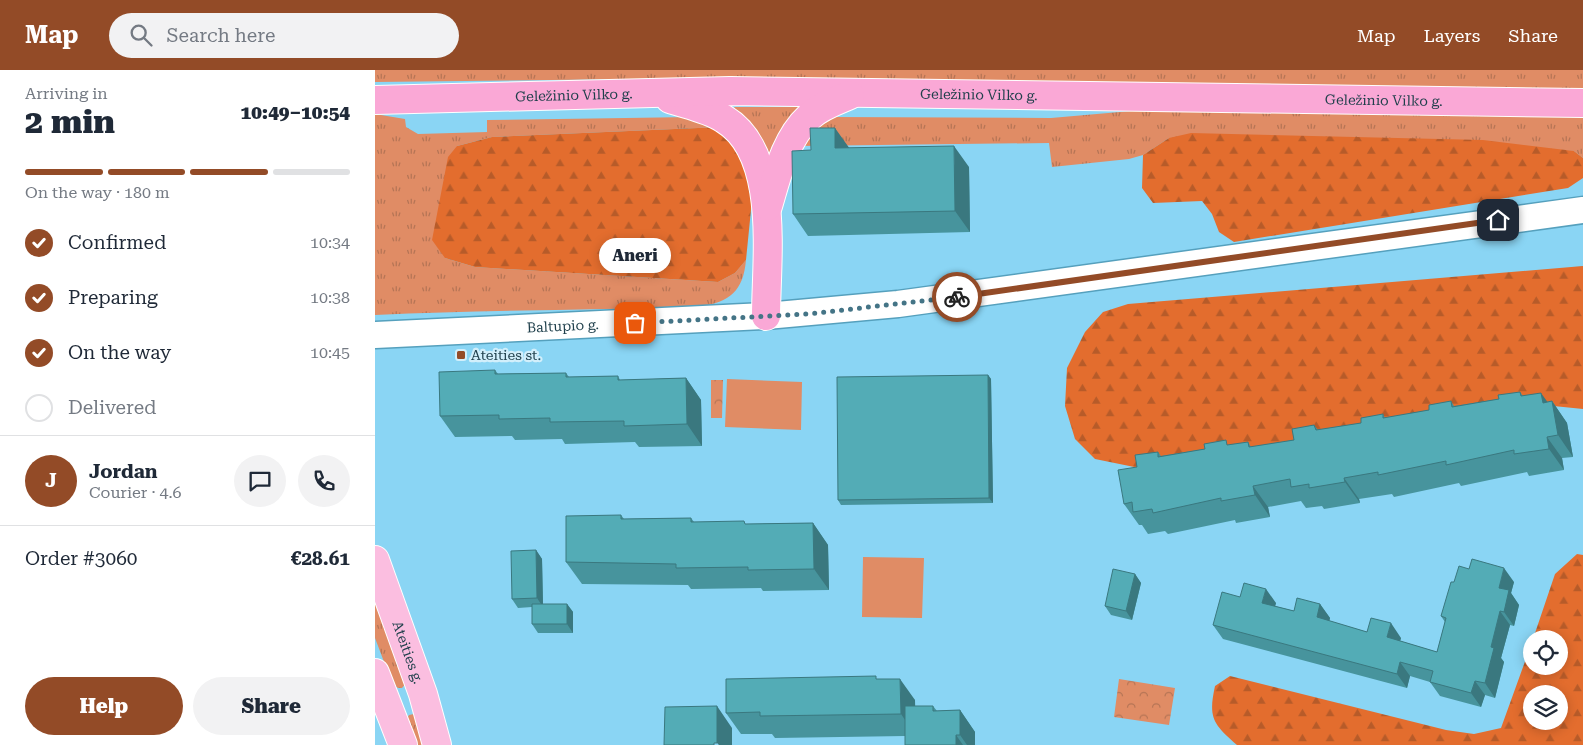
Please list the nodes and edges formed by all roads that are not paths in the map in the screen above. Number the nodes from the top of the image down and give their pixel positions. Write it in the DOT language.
graph roads {
  1 [pos="863,91"];
  2 [pos="652,93"];
  3 [pos="375,100"];
  4 [pos="1583,103"];
  5 [pos="768,206"];
  6 [pos="1583,210"];
  7 [pos="766,316"];
  8 [pos="375,335"];
  9 [pos="375,560"];
  10 [pos="375,673"];
  11 [pos="423,694"];
  12 [pos="385,701"];
  13 [pos="403,745"];
  14 [pos="437,745"];
  1 -- 2 [label="highway, Geležinio Vilko g."];
  1 -- 4 [label="highway, Geležinio Vilko g."];
  1 -- 5 [label="highway"];
  2 -- 3 [label="highway, Geležinio Vilko g."];
  2 -- 5 [label="highway"];
  5 -- 7 [label="highway"];
  6 -- 7 [label="street, Baltupio g."];
  7 -- 8 [label="street, Baltupio g."];
  9 -- 11 [label="main road, Ateities g."];
  10 -- 12 [label="main road"];
  11 -- 12 [label="main road"];
  11 -- 14 [label="main road, Ateities g."];
  12 -- 13 [label="main road"];
}
